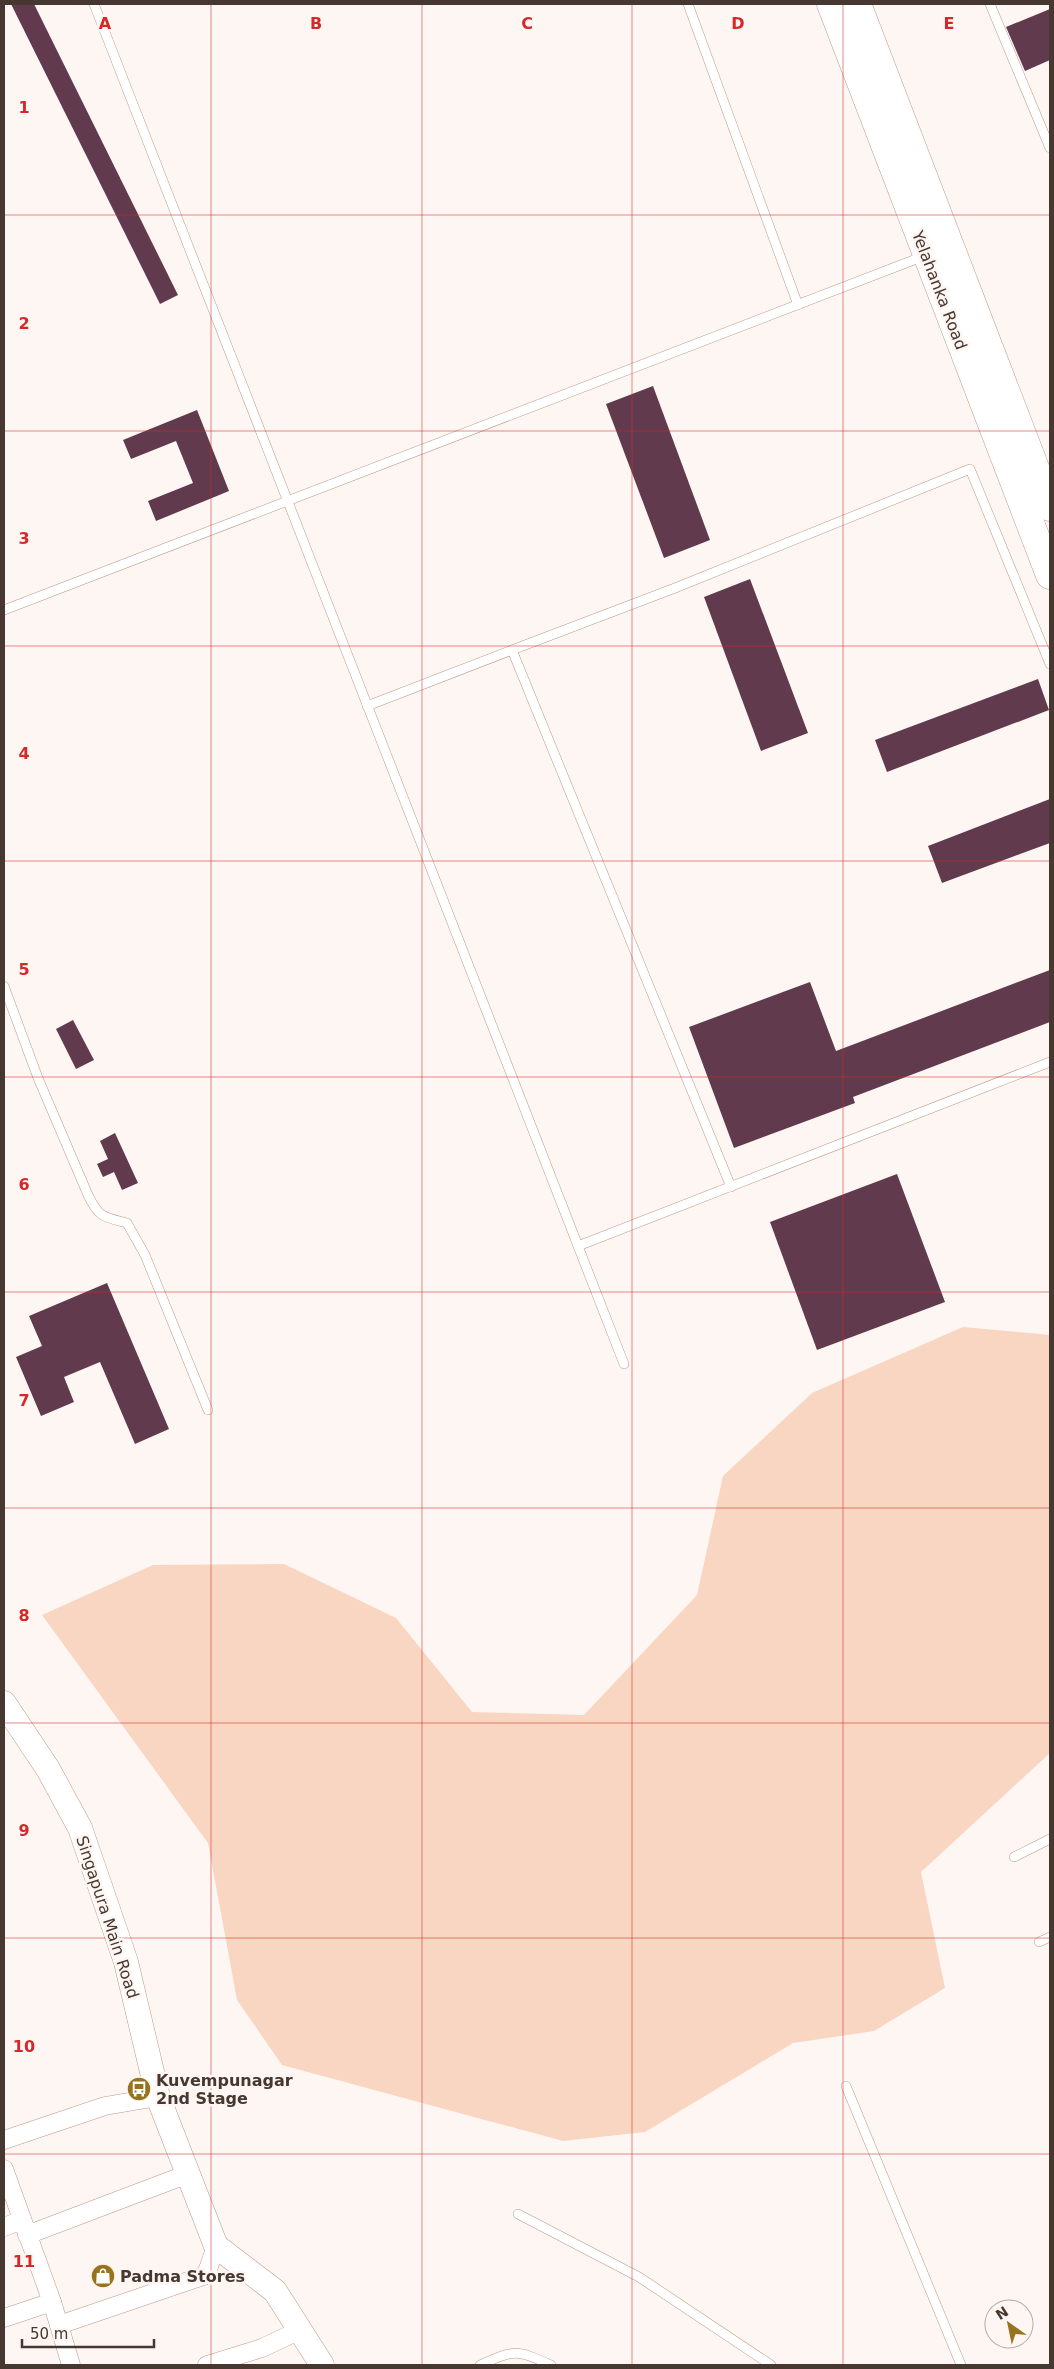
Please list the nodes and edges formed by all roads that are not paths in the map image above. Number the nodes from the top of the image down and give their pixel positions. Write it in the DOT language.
graph roads {
  1 [pos="94,4"];
  2 [pos="688,4"];
  3 [pos="831,4"];
  4 [pos="857,4"];
  5 [pos="990,4"];
  6 [pos="1050,148"];
  7 [pos="927,255"];
  8 [pos="798,305"];
  9 [pos="288,502"];
  10 [pos="1050,507"];
  11 [pos="1050,575"];
  12 [pos="4,610"];
  13 [pos="512,650"];
  14 [pos="1050,664"];
  15 [pos="368,706"];
  16 [pos="4,986"];
  17 [pos="1050,1062"];
  18 [pos="731,1187"];
  19 [pos="578,1246"];
  20 [pos="624,1364"];
  21 [pos="208,1410"];
  22 [pos="4,1703"];
  23 [pos="1050,1838"];
  24 [pos="1014,1857"];
  25 [pos="1050,1937"];
  26 [pos="1040,1942"];
  27 [pos="846,2086"];
  28 [pos="158,2097"];
  29 [pos="4,2140"];
  30 [pos="4,2170"];
  31 [pos="188,2174"];
  32 [pos="518,2214"];
  33 [pos="4,2227"];
  34 [pos="25,2227"];
  35 [pos="216,2246"];
  36 [pos="52,2302"];
  37 [pos="4,2318"];
  38 [pos="59,2325"];
  39 [pos="300,2330"];
  40 [pos="71,2365"];
  41 [pos="207,2365"];
  42 [pos="322,2365"];
  43 [pos="480,2365"];
  44 [pos="551,2365"];
  45 [pos="771,2365"];
  46 [pos="961,2365"];
  1 -- 9 [label="lane"];
  2 -- 8 [label="lane"];
  3 -- 7 [label="main road, Yelahanka Road"];
  4 -- 10 [label="main road, Yelahanka Road"];
  5 -- 6 [label="lane"];
  7 -- 8 [label="lane"];
  7 -- 11 [label="main road, Yelahanka Road"];
  8 -- 9 [label="lane"];
  9 -- 12 [label="lane"];
  9 -- 15 [label="lane"];
  13 -- 14 [label="lane"];
  13 -- 15 [label="lane"];
  13 -- 18 [label="lane"];
  15 -- 19 [label="lane"];
  16 -- 21 [label="lane"];
  17 -- 18 [label="lane"];
  18 -- 19 [label="lane"];
  19 -- 20 [label="lane"];
  22 -- 28 [label="street, Singapura Main Road"];
  23 -- 24 [label="lane"];
  25 -- 26 [label="lane"];
  27 -- 46 [label="lane"];
  28 -- 29 [label="street"];
  28 -- 31 [label="street, Singapura Main Road"];
  30 -- 34 [label="street"];
  31 -- 34 [label="street"];
  31 -- 35 [label="street, Singapura Main Road"];
  32 -- 45 [label="lane"];
  33 -- 34 [label="street"];
  34 -- 36 [label="street"];
  35 -- 38 [label="street"];
  35 -- 39 [label="street"];
  36 -- 37 [label="street"];
  36 -- 38 [label="street"];
  38 -- 40 [label="street"];
  39 -- 41 [label="street"];
  39 -- 42 [label="street"];
  43 -- 44 [label="lane"];
}
